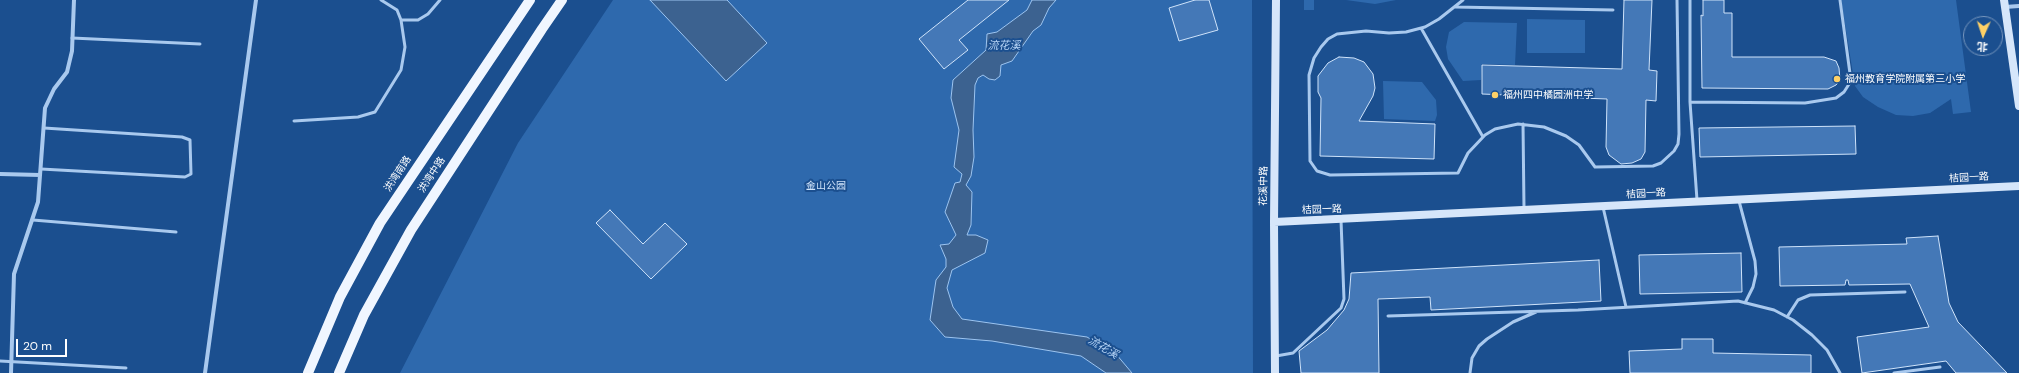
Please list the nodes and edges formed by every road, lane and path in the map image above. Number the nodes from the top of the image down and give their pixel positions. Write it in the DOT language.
graph roads {
  1 [pos="74,0"];
  2 [pos="256,0"];
  3 [pos="381,0"];
  4 [pos="440,0"];
  5 [pos="529,0"];
  6 [pos="562,0"];
  7 [pos="1276,0"];
  8 [pos="1463,0"];
  9 [pos="1677,0"];
  10 [pos="1690,0"];
  11 [pos="1840,0"];
  12 [pos="2004,4"];
  13 [pos="2019,6"];
  14 [pos="1455,7"];
  15 [pos="1612,10"];
  16 [pos="401,20"];
  17 [pos="1421,28"];
  18 [pos="72,38"];
  19 [pos="200,44"];
  20 [pos="1690,102"];
  21 [pos="2019,106"];
  22 [pos="294,121"];
  23 [pos="1522,124"];
  24 [pos="44,128"];
  25 [pos="1482,137"];
  26 [pos="41,169"];
  27 [pos="0,174"];
  28 [pos="40,175"];
  29 [pos="2019,186"];
  30 [pos="1739,199"];
  31 [pos="1697,202"];
  32 [pos="1602,206"];
  33 [pos="1524,210"];
  34 [pos="33,220"];
  35 [pos="1341,220"];
  36 [pos="1274,222"];
  37 [pos="176,232"];
  38 [pos="1905,292"];
  39 [pos="1745,303"];
  40 [pos="1626,307"];
  41 [pos="1538,311"];
  42 [pos="1388,316"];
  43 [pos="1787,317"];
  44 [pos="1275,356"];
  45 [pos="0,361"];
  46 [pos="11,362"];
  47 [pos="1940,367"];
  48 [pos="126,368"];
  49 [pos="11,373"];
  50 [pos="205,373"];
  51 [pos="308,373"];
  52 [pos="339,373"];
  53 [pos="1275,373"];
  54 [pos="1470,373"];
  55 [pos="1840,373"];
  56 [pos="1894,373"];
  1 -- 18 [label="street"];
  2 -- 50 [label="street"];
  3 -- 16 [label="lane"];
  4 -- 16 [label="lane"];
  5 -- 51 [label="main road, 洪湾南路"];
  6 -- 52 [label="main road, 洪湾中路"];
  7 -- 36 [label="street, 花溪中路"];
  8 -- 14 [label="lane"];
  9 -- 23 [label="lane"];
  10 -- 20 [label="lane"];
  11 -- 20 [label="lane"];
  12 -- 13 [label="street"];
  12 -- 21 [label="street"];
  14 -- 15 [label="lane"];
  14 -- 17 [label="lane"];
  16 -- 22 [label="lane"];
  17 -- 25 [label="lane"];
  17 -- 25 [label="lane"];
  18 -- 19 [label="lane"];
  18 -- 24 [label="street"];
  20 -- 31 [label="lane"];
  23 -- 25 [label="lane"];
  23 -- 33 [label="lane"];
  24 -- 26 [label="street"];
  24 -- 26 [label="lane"];
  26 -- 28 [label="street"];
  27 -- 28 [label="street"];
  28 -- 34 [label="street"];
  29 -- 30 [label="street, 桔园一路"];
  30 -- 31 [label="street, 桔园一路"];
  30 -- 39 [label="lane"];
  31 -- 32 [label="street, 桔园一路"];
  32 -- 33 [label="street, 桔园一路"];
  32 -- 40 [label="lane"];
  33 -- 35 [label="street, 桔园一路"];
  34 -- 37 [label="lane"];
  34 -- 46 [label="street"];
  35 -- 36 [label="street, 桔园一路"];
  35 -- 44 [label="lane"];
  36 -- 44 [label="street, 花溪中路"];
  38 -- 43 [label="lane"];
  39 -- 40 [label="lane"];
  39 -- 43 [label="lane"];
  40 -- 41 [label="lane"];
  41 -- 42 [label="lane"];
  41 -- 54 [label="lane"];
  43 -- 55 [label="lane"];
  44 -- 53 [label="street, 花溪中路"];
  45 -- 46 [label="lane"];
  46 -- 48 [label="lane"];
  46 -- 49 [label="street"];
  47 -- 56 [label="lane"];
}
